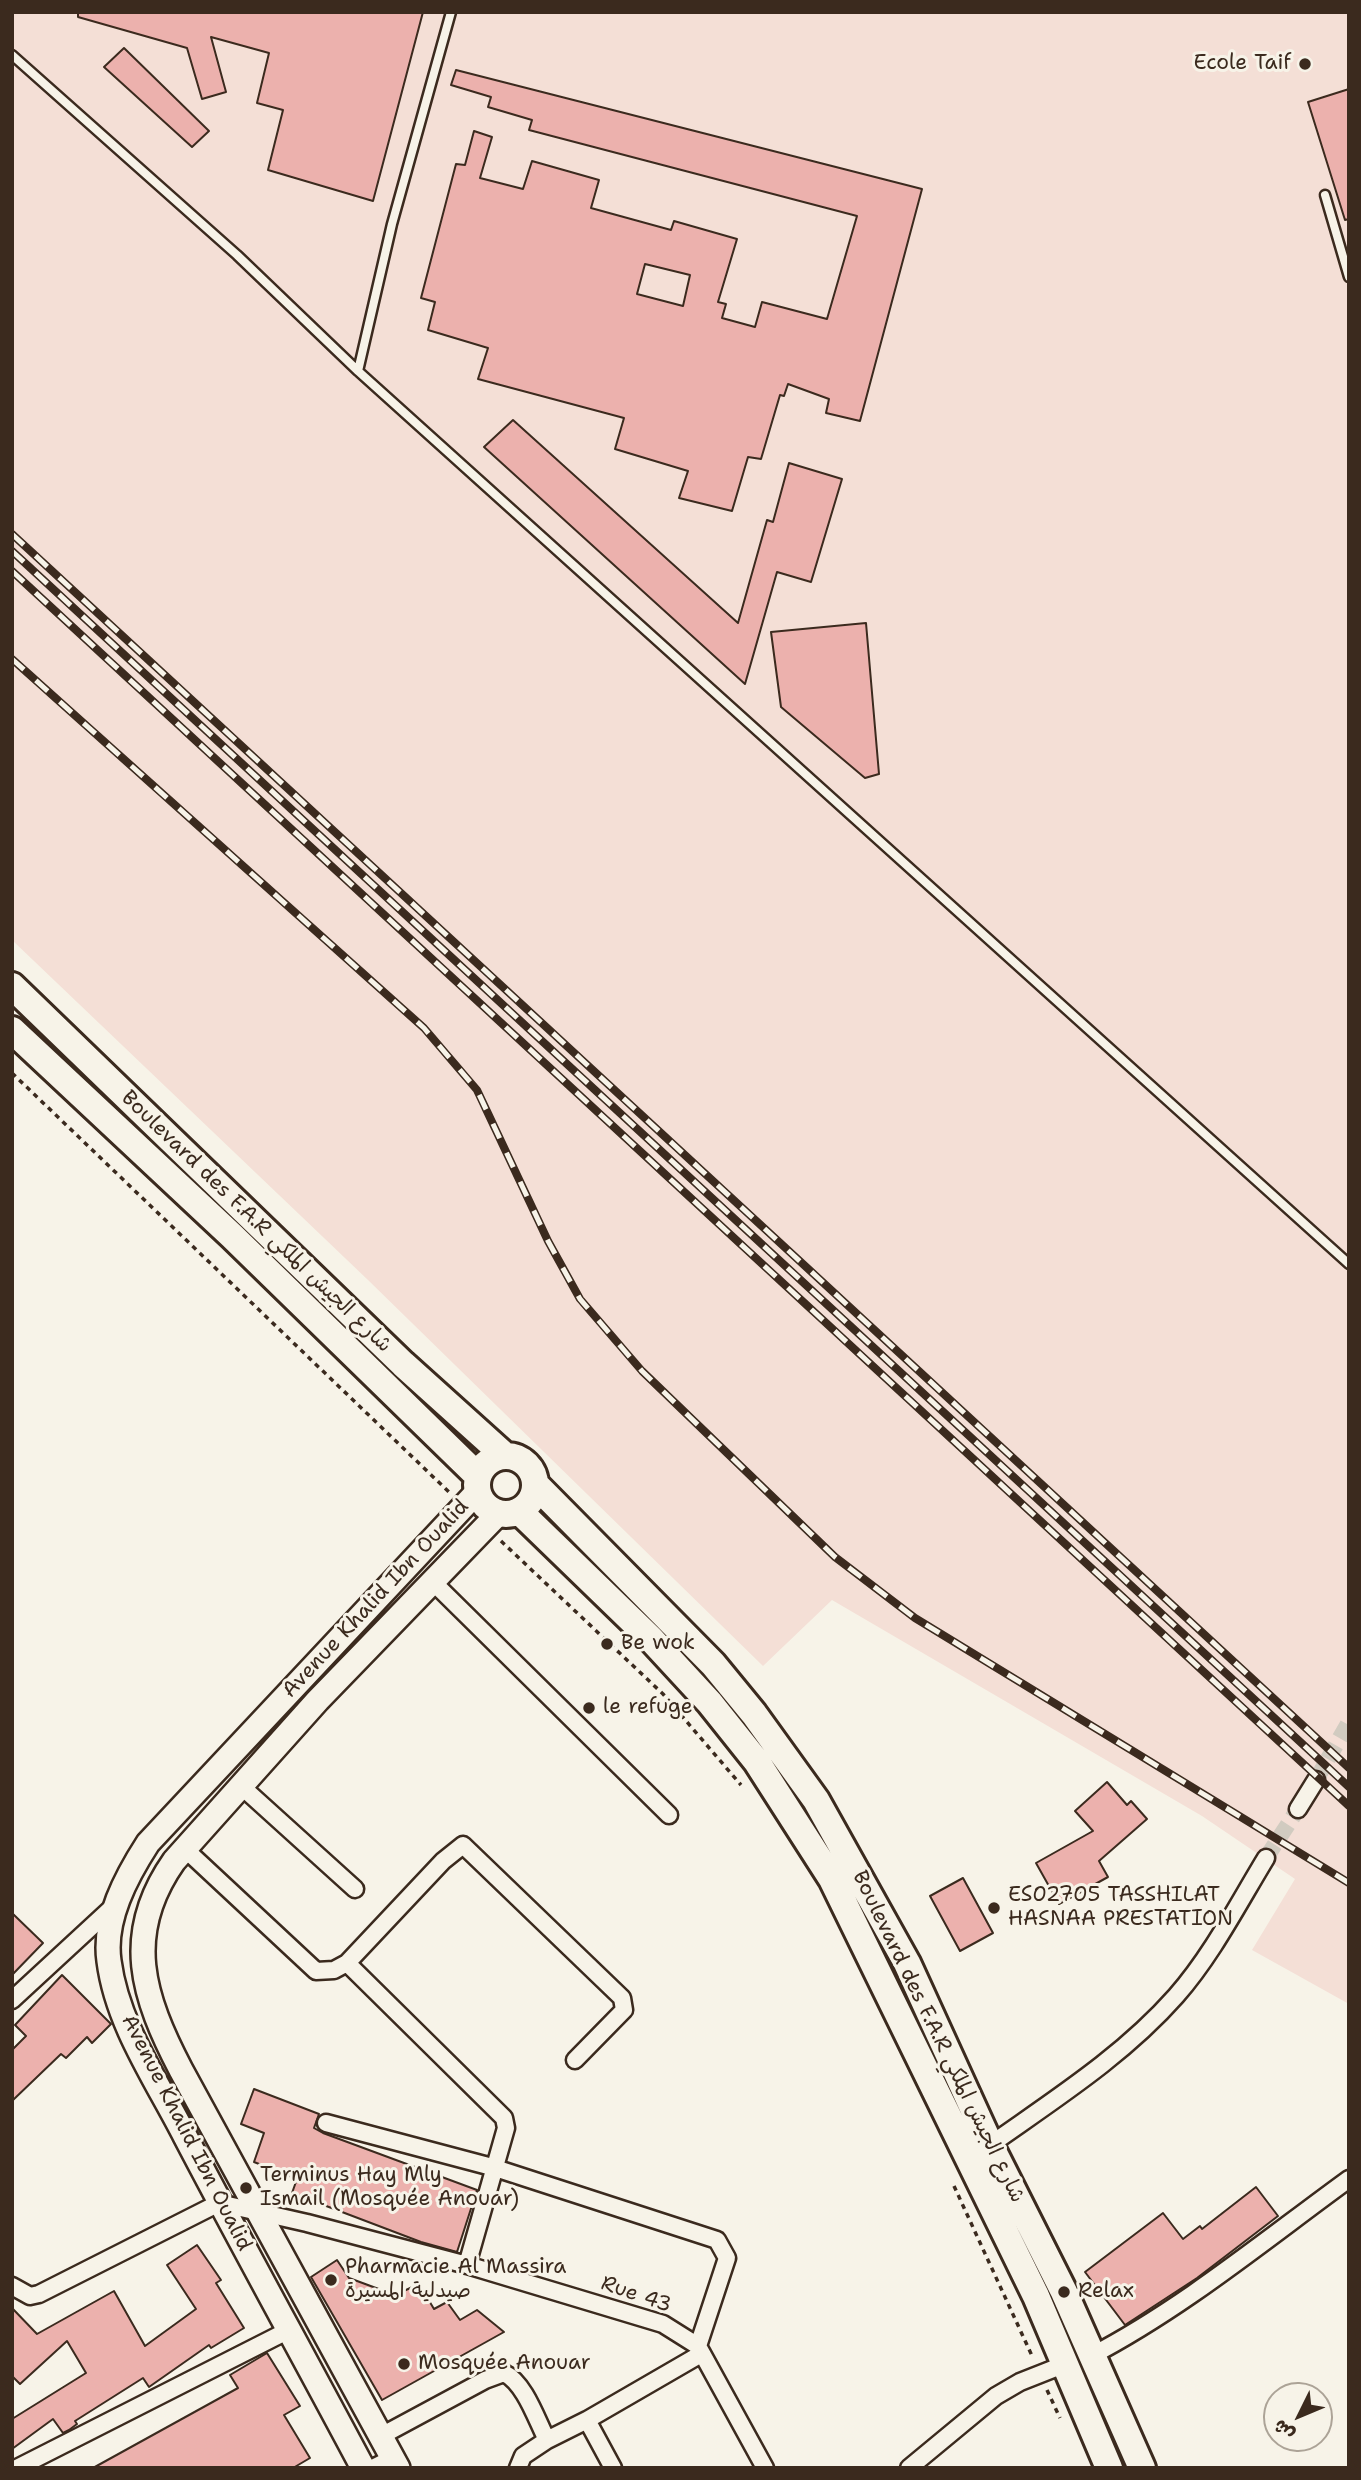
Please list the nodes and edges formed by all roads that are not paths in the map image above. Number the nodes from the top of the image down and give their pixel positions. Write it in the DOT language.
graph roads {
  1 [pos="451,12"];
  2 [pos="12,55"];
  3 [pos="1325,195"];
  4 [pos="1349,276"];
  5 [pos="358,371"];
  6 [pos="12,986"];
  7 [pos="12,1030"];
  8 [pos="1349,1264"];
  9 [pos="504,1455"];
  10 [pos="537,1486"];
  11 [pos="473,1491"];
  12 [pos="501,1517"];
  13 [pos="433,1582"];
  14 [pos="1316,1780"];
  15 [pos="240,1785"];
  16 [pos="1298,1809"];
  17 [pos="669,1815"];
  18 [pos="184,1848"];
  19 [pos="1266,1858"];
  20 [pos="355,1889"];
  21 [pos="117,1903"];
  22 [pos="347,1963"];
  23 [pos="12,2000"];
  24 [pos="575,2060"];
  25 [pos="326,2123"];
  26 [pos="990,2145"];
  27 [pos="492,2167"];
  28 [pos="1349,2179"];
  29 [pos="219,2203"];
  30 [pos="259,2212"];
  31 [pos="467,2265"];
  32 [pos="12,2286"];
  33 [pos="289,2330"];
  34 [pos="699,2350"];
  35 [pos="1091,2356"];
  36 [pos="1052,2370"];
  37 [pos="587,2420"];
  38 [pos="381,2436"];
  39 [pos="547,2440"];
  40 [pos="388,2464"];
  41 [pos="17,2468"];
  42 [pos="363,2468"];
  43 [pos="518,2468"];
  44 [pos="613,2468"];
  45 [pos="765,2468"];
  46 [pos="909,2468"];
  47 [pos="1109,2468"];
  48 [pos="1142,2468"];
  1 -- 5 [label="lane"];
  2 -- 5 [label="lane"];
  3 -- 4 [label="lane"];
  5 -- 8 [label="lane"];
  6 -- 9 [label="main road, Boulevard des F.A.R شارع الجيش الملكي"];
  7 -- 11 [label="main road, Boulevard des F.A.R شارع الجيش الملكي"];
  9 -- 10 [label="main road, Boulevard des F.A.R شارع الجيش الملكي"];
  9 -- 11 [label="main road"];
  10 -- 12 [label="main road"];
  10 -- 26 [label="main road, Boulevard des F.A.R شارع الجيش الملكي"];
  11 -- 12 [label="main road, Boulevard des F.A.R شارع الجيش الملكي"];
  11 -- 21 [label="main road, Avenue Khalid Ibn Oualid"];
  12 -- 13 [label="main road, Avenue Khalid Ibn Oualid"];
  12 -- 36 [label="main road, Boulevard des F.A.R شارع الجيش الملكي"];
  13 -- 15 [label="main road, Avenue Khalid Ibn Oualid"];
  13 -- 17 [label="street"];
  14 -- 16 [label="street"];
  15 -- 18 [label="main road, Avenue Khalid Ibn Oualid"];
  15 -- 20 [label="street"];
  18 -- 22 [label="street"];
  18 -- 30 [label="main road, Avenue Khalid Ibn Oualid"];
  19 -- 26 [label="street"];
  21 -- 23 [label="street"];
  21 -- 29 [label="main road, Avenue Khalid Ibn Oualid"];
  22 -- 24 [label="street"];
  22 -- 27 [label="street"];
  25 -- 27 [label="street"];
  26 -- 35 [label="main road, Boulevard des F.A.R شارع الجيش الملكي"];
  27 -- 31 [label="street"];
  27 -- 34 [label="street"];
  28 -- 35 [label="street"];
  29 -- 30 [label="street, Rue 43"];
  29 -- 32 [label="street"];
  29 -- 33 [label="main road, Avenue Khalid Ibn Oualid"];
  30 -- 31 [label="street, Rue 43"];
  30 -- 38 [label="main road, Avenue Khalid Ibn Oualid"];
  31 -- 34 [label="street, Rue 43"];
  33 -- 41 [label="street"];
  33 -- 42 [label="main road, Avenue Khalid Ibn Oualid"];
  34 -- 37 [label="street"];
  34 -- 45 [label="street, Rue 43"];
  35 -- 48 [label="main road, Boulevard des F.A.R شارع الجيش الملكي"];
  36 -- 46 [label="street"];
  36 -- 47 [label="main road, Boulevard des F.A.R شارع الجيش الملكي"];
  37 -- 39 [label="street"];
  37 -- 44 [label="street"];
  38 -- 39 [label="street"];
  38 -- 40 [label="main road, Avenue Khalid Ibn Oualid"];
  39 -- 43 [label="street"];
}
